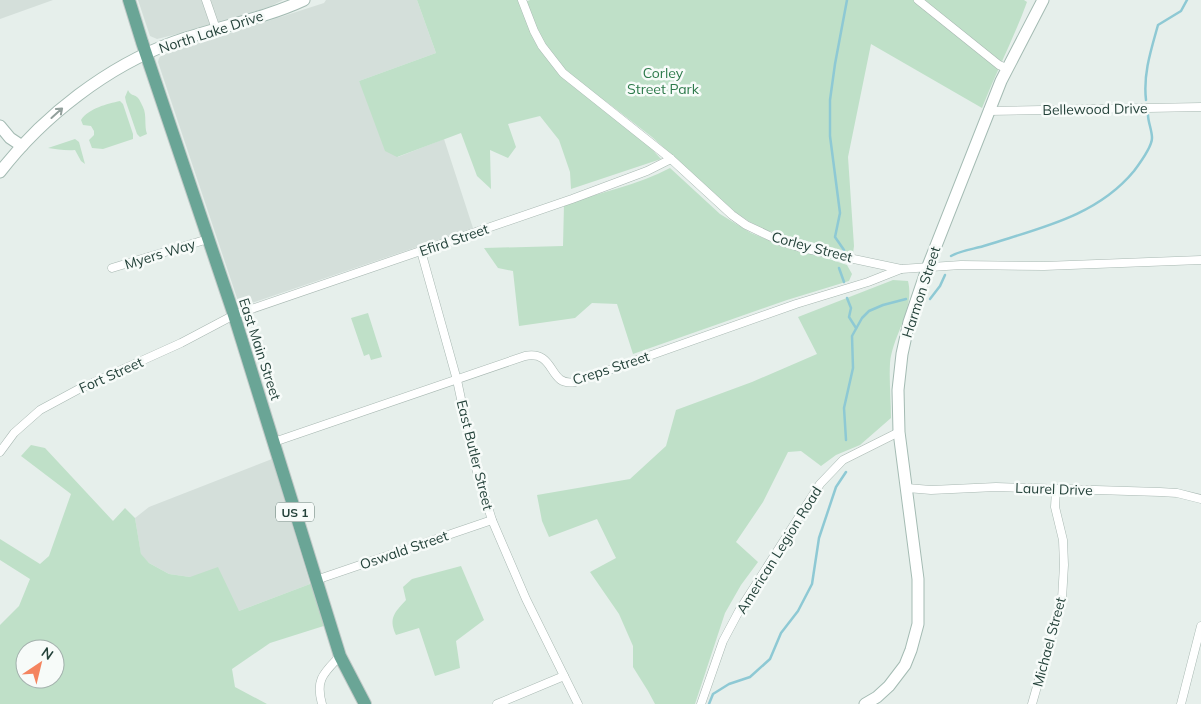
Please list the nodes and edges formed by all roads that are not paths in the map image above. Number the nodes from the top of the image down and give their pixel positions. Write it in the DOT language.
graph roads {
  1 [pos="206,0"];
  2 [pos="304,0"];
  3 [pos="522,0"];
  4 [pos="918,0"];
  5 [pos="1043,0"];
  6 [pos="129,1"];
  7 [pos="216,29"];
  8 [pos="146,54"];
  9 [pos="1006,68"];
  10 [pos="1201,107"];
  11 [pos="988,111"];
  12 [pos="0,126"];
  13 [pos="22,146"];
  14 [pos="671,159"];
  15 [pos="0,172"];
  16 [pos="208,239"];
  17 [pos="421,251"];
  18 [pos="1201,260"];
  19 [pos="928,266"];
  20 [pos="112,268"];
  21 [pos="901,269"];
  22 [pos="234,315"];
  23 [pos="457,380"];
  24 [pos="899,432"];
  25 [pos="274,442"];
  26 [pos="0,452"];
  27 [pos="907,488"];
  28 [pos="1056,490"];
  29 [pos="1201,499"];
  30 [pos="492,520"];
  31 [pos="316,580"];
  32 [pos="1201,626"];
  33 [pos="340,656"];
  34 [pos="564,676"];
  35 [pos="322,704"];
  36 [pos="365,704"];
  37 [pos="497,704"];
  38 [pos="578,704"];
  39 [pos="701,704"];
  40 [pos="865,704"];
  41 [pos="1032,704"];
  42 [pos="1181,704"];
  1 -- 7 [label="street"];
  2 -- 7 [label="street, North Lake Drive"];
  3 -- 14 [label="street, Corley Street"];
  4 -- 9 [label="street"];
  5 -- 9 [label="street, Harmon Street"];
  6 -- 8 [label="main road, East Main Street / US 1"];
  7 -- 8 [label="street, North Lake Drive"];
  13 -- 8 [label="street, North Lake Drive, one-way"];
  8 -- 16 [label="main road, East Main Street / US 1"];
  9 -- 11 [label="street, Harmon Street"];
  10 -- 11 [label="street, Bellewood Drive"];
  11 -- 19 [label="street, Harmon Street"];
  12 -- 13 [label="street"];
  13 -- 15 [label="street, North Lake Drive"];
  14 -- 17 [label="street, Efird Street"];
  14 -- 21 [label="street, Corley Street"];
  16 -- 20 [label="street, Myers Way"];
  16 -- 22 [label="main road, East Main Street / US 1"];
  17 -- 22 [label="street, Efird Street"];
  17 -- 23 [label="street, East Butler Street"];
  18 -- 19 [label="street, Corley Street"];
  19 -- 21 [label="street, Corley Street"];
  19 -- 24 [label="street, Harmon Street"];
  21 -- 23 [label="street, Creps Street"];
  22 -- 25 [label="main road, East Main Street / US 1"];
  22 -- 26 [label="street, Fort Street"];
  23 -- 25 [label="street, Creps Street"];
  23 -- 30 [label="street, East Butler Street"];
  24 -- 27 [label="street, Harmon Street"];
  24 -- 39 [label="street, American Legion Road"];
  25 -- 31 [label="main road, East Main Street / US 1"];
  27 -- 28 [label="street, Laurel Drive"];
  27 -- 40 [label="street, Harmon Street"];
  28 -- 29 [label="street, Laurel Drive"];
  28 -- 41 [label="street, Michael Street"];
  30 -- 31 [label="street, Oswald Street"];
  30 -- 34 [label="street, East Butler Street"];
  31 -- 33 [label="main road, East Main Street / US 1"];
  32 -- 42 [label="street"];
  33 -- 35 [label="street"];
  33 -- 36 [label="main road, East Main Street / US 1"];
  34 -- 37 [label="street"];
  34 -- 38 [label="street, East Butler Street"];
}
